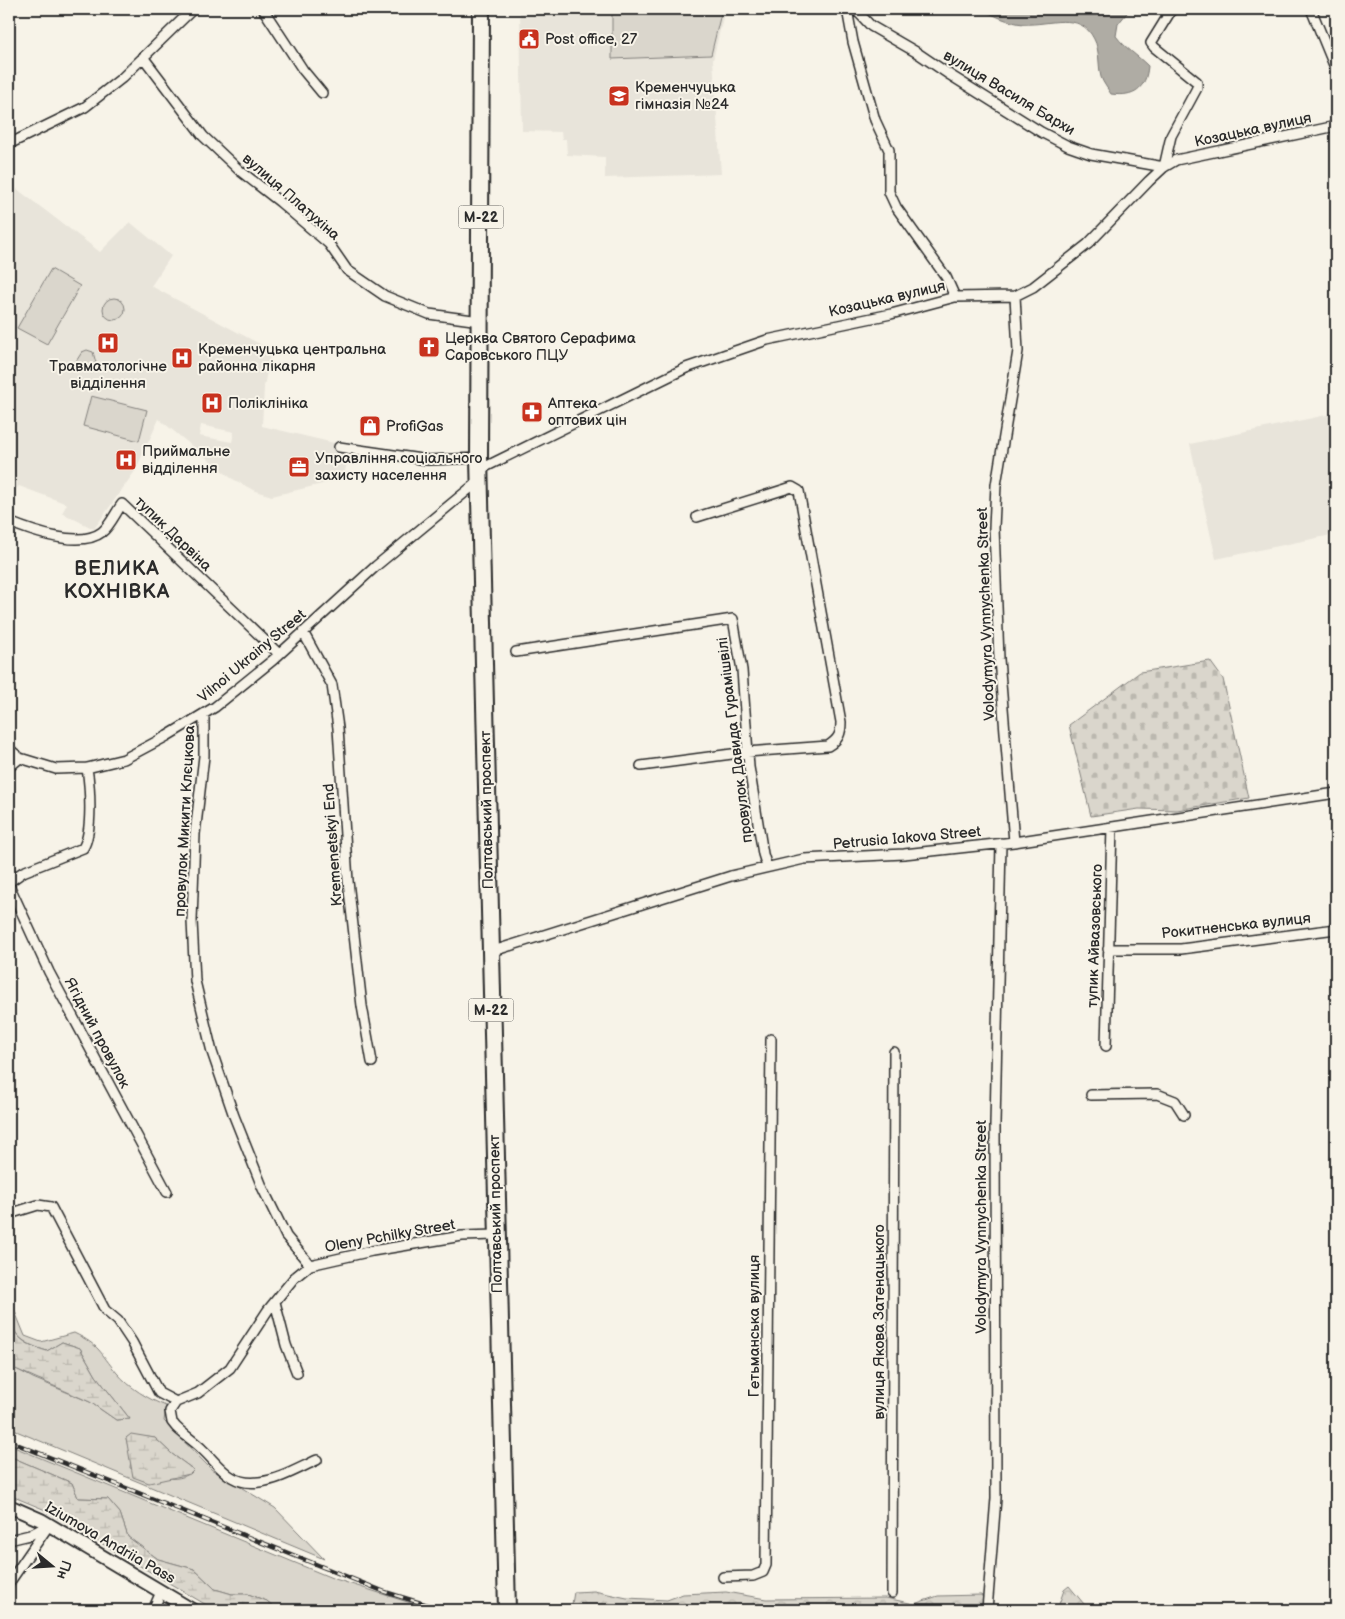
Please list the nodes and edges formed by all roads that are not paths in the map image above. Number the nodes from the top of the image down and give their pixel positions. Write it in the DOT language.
graph roads {
  1 [pos="193,9"];
  2 [pos="263,9"];
  3 [pos="481,9"];
  4 [pos="847,9"];
  5 [pos="854,9"];
  6 [pos="1172,9"];
  7 [pos="1311,9"];
  8 [pos="143,57"];
  9 [pos="1336,70"];
  10 [pos="322,93"];
  11 [pos="1336,126"];
  12 [pos="10,144"];
  13 [pos="1164,167"];
  14 [pos="1015,296"];
  15 [pos="955,297"];
  16 [pos="480,321"];
  17 [pos="339,448"];
  18 [pos="479,469"];
  19 [pos="697,518"];
  20 [pos="9,522"];
  21 [pos="303,632"];
  22 [pos="516,652"];
  23 [pos="279,654"];
  24 [pos="204,714"];
  25 [pos="9,749"];
  26 [pos="747,752"];
  27 [pos="20,758"];
  28 [pos="9,766"];
  29 [pos="641,766"];
  30 [pos="88,768"];
  31 [pos="1336,793"];
  32 [pos="1112,828"];
  33 [pos="1014,842"];
  34 [pos="1001,844"];
  35 [pos="767,867"];
  36 [pos="9,884"];
  37 [pos="1336,929"];
  38 [pos="1108,949"];
  39 [pos="490,952"];
  40 [pos="771,1038"];
  41 [pos="1106,1046"];
  42 [pos="894,1052"];
  43 [pos="372,1062"];
  44 [pos="1091,1095"];
  45 [pos="1184,1115"];
  46 [pos="167,1192"];
  47 [pos="9,1214"];
  48 [pos="496,1235"];
  49 [pos="310,1265"];
  50 [pos="275,1302"];
  51 [pos="297,1374"];
  52 [pos="176,1402"];
  53 [pos="317,1460"];
  54 [pos="9,1506"];
  55 [pos="49,1525"];
  56 [pos="9,1540"];
  57 [pos="723,1577"];
  58 [pos="9,1582"];
  59 [pos="161,1592"];
  60 [pos="892,1593"];
  61 [pos="507,1603"];
  62 [pos="153,1610"];
  63 [pos="192,1610"];
  64 [pos="987,1610"];
  1 -- 8 [label="street"];
  2 -- 10 [label="street"];
  3 -- 16 [label="highway, Полтавський проспект / М-22"];
  4 -- 15 [label="street"];
  5 -- 13 [label="street, вулиця Василя Бархи"];
  6 -- 13 [label="street"];
  7 -- 9 [label="street"];
  8 -- 12 [label="street"];
  8 -- 16 [label="street, вулиця Платухіна"];
  11 -- 13 [label="street, Козацька вулиця"];
  13 -- 14 [label="street, Козацька вулиця"];
  14 -- 15 [label="street, Козацька вулиця"];
  14 -- 33 [label="street, Volodymyra Vynnychenka Street"];
  15 -- 18 [label="street, Козацька вулиця"];
  16 -- 18 [label="highway, Полтавський проспект / М-22"];
  17 -- 18 [label="street"];
  18 -- 21 [label="street, Vilnoi Ukrainy Street"];
  18 -- 39 [label="highway, Полтавський проспект / М-22"];
  19 -- 26 [label="street"];
  20 -- 23 [label="street, тупик Дарвіна"];
  21 -- 23 [label="street, Vilnoi Ukrainy Street"];
  21 -- 43 [label="street, Kremenetskyi End"];
  22 -- 26 [label="street, провулок Давида Гурамішвілі"];
  23 -- 24 [label="street, Vilnoi Ukrainy Street"];
  24 -- 30 [label="street, Vilnoi Ukrainy Street"];
  24 -- 49 [label="street, провулок Микити Клєцкова"];
  25 -- 27 [label="street, Vilnoi Ukrainy Street"];
  26 -- 29 [label="street"];
  26 -- 35 [label="street, провулок Давида Гурамішвілі"];
  27 -- 28 [label="street"];
  27 -- 30 [label="street, Vilnoi Ukrainy Street"];
  30 -- 36 [label="street"];
  31 -- 32 [label="street, Petrusia Iakova Street"];
  32 -- 33 [label="street, Petrusia Iakova Street"];
  32 -- 38 [label="street, тупик Айвазовського"];
  33 -- 34 [label="street, Petrusia Iakova Street"];
  34 -- 35 [label="street, Petrusia Iakova Street"];
  34 -- 64 [label="street, Volodymyra Vynnychenka Street"];
  35 -- 39 [label="street, Petrusia Iakova Street"];
  36 -- 46 [label="street, Ягідний провулок"];
  37 -- 38 [label="street, Рокитненська вулиця"];
  38 -- 41 [label="street, тупик Айвазовського"];
  39 -- 48 [label="highway, Полтавський проспект / М-22"];
  40 -- 57 [label="street, Гетьманська вулиця"];
  42 -- 60 [label="street, вулиця Якова Затенацького"];
  44 -- 45 [label="street"];
  47 -- 52 [label="street"];
  48 -- 49 [label="street, Oleny Pchilky Street"];
  48 -- 61 [label="highway, Полтавський проспект / М-22"];
  49 -- 50 [label="street, Oleny Pchilky Street"];
  50 -- 51 [label="street"];
  50 -- 52 [label="street, Oleny Pchilky Street"];
  52 -- 53 [label="street"];
  54 -- 55 [label="street, Iziumova Andriia Pass"];
  55 -- 56 [label="street"];
  55 -- 58 [label="street"];
  55 -- 59 [label="street, Iziumova Andriia Pass"];
  59 -- 62 [label="street"];
  59 -- 63 [label="street, Iziumova Andriia Pass"];
}
